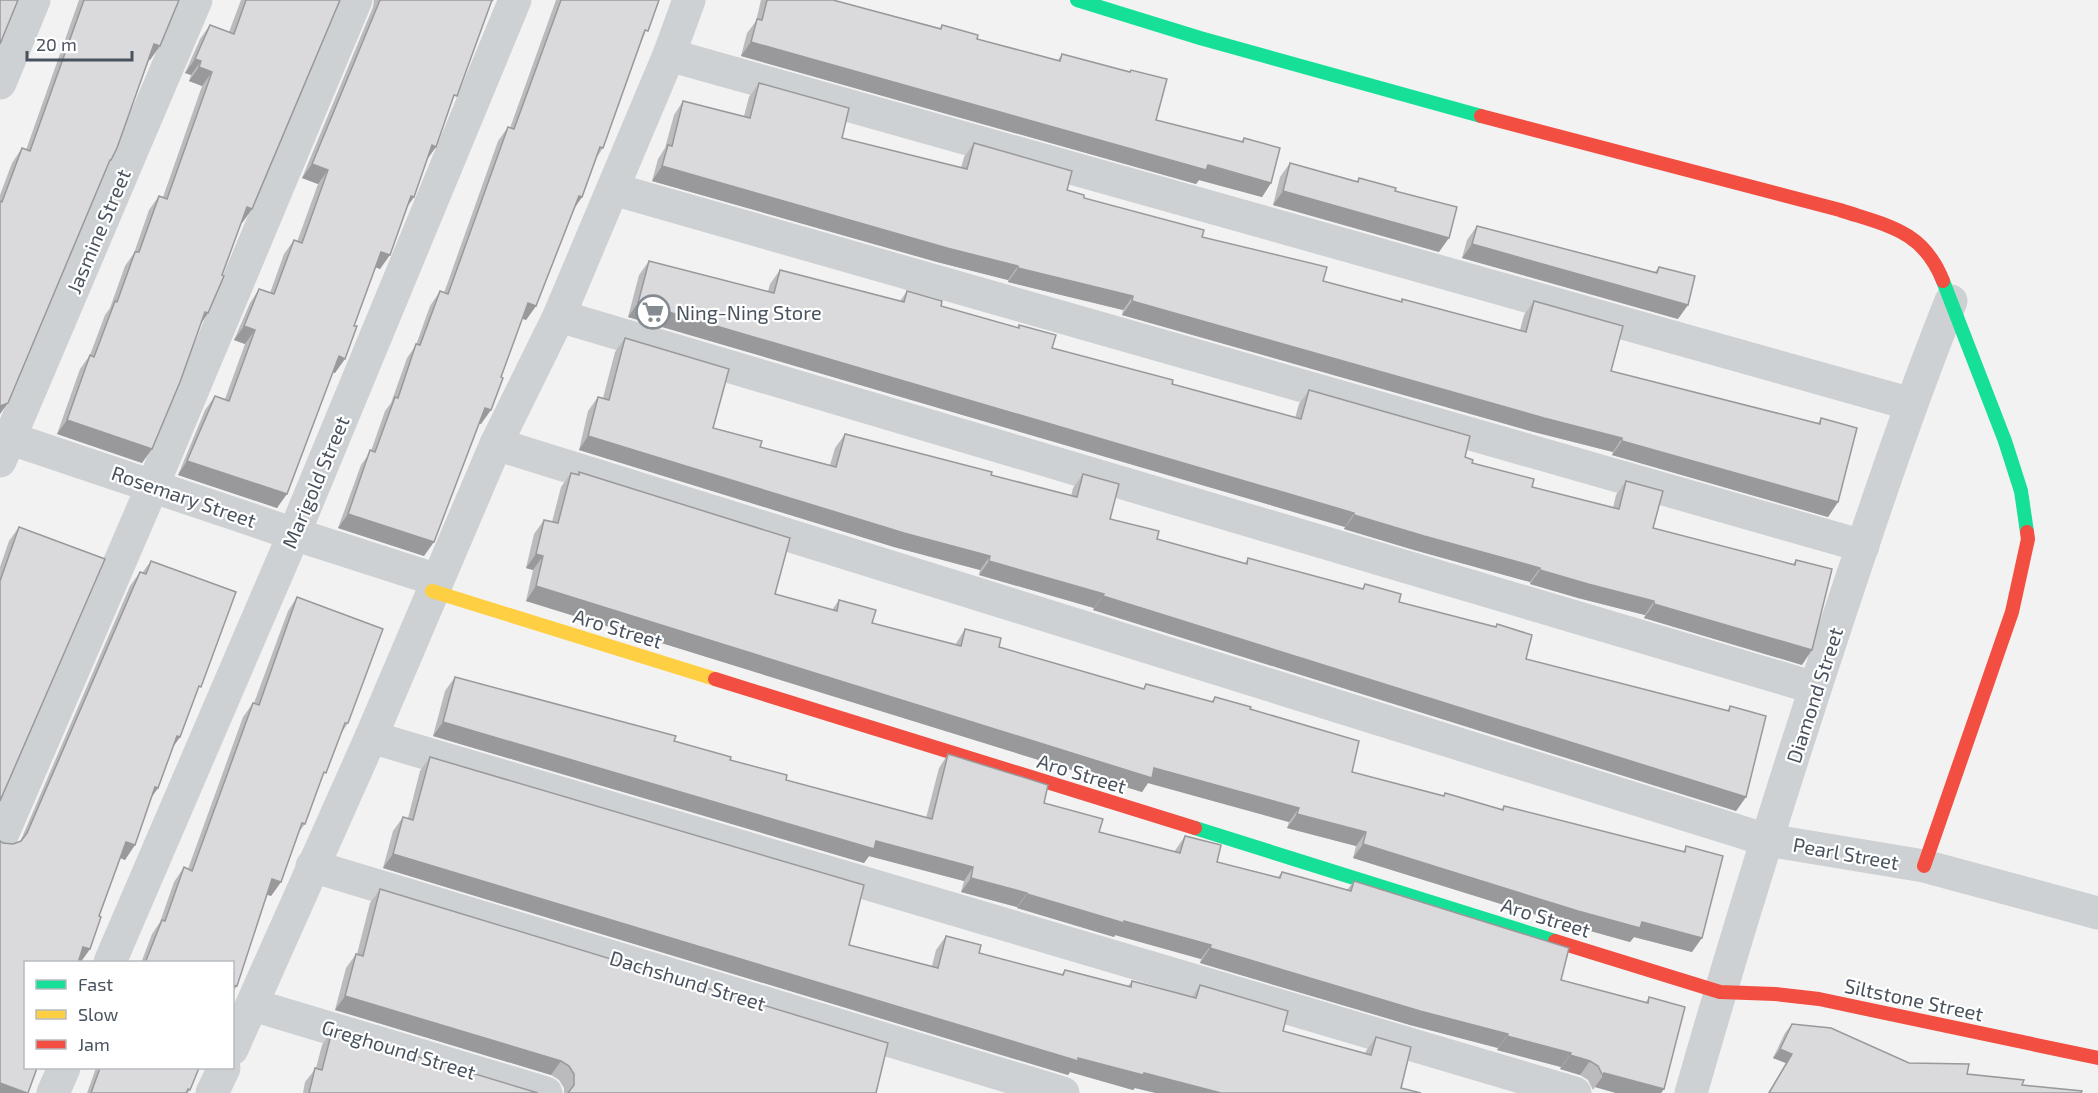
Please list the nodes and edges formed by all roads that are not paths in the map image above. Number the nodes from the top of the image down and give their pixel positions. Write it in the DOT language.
graph roads {
  1 [pos="34,0"];
  2 [pos="196,0"];
  3 [pos="356,0"];
  4 [pos="514,0"];
  5 [pos="690,0"];
  6 [pos="1077,0"];
  7 [pos="669,55"];
  8 [pos="0,83"];
  9 [pos="613,189"];
  10 [pos="1951,301"];
  11 [pos="559,316"];
  12 [pos="1911,404"];
  13 [pos="496,444"];
  14 [pos="3,445"];
  15 [pos="153,485"];
  16 [pos="294,534"];
  17 [pos="1863,546"];
  18 [pos="434,585"];
  19 [pos="1815,688"];
  20 [pos="371,737"];
  21 [pos="0,840"];
  22 [pos="1767,840"];
  23 [pos="312,866"];
  24 [pos="1924,866"];
  25 [pos="2098,914"];
  26 [pos="111,961"];
  27 [pos="1720,992"];
  28 [pos="253,1005"];
  29 [pos="234,1045"];
  30 [pos="2098,1058"];
  31 [pos="64,1069"];
  32 [pos="224,1069"];
  33 [pos="53,1093"];
  34 [pos="212,1093"];
  35 [pos="546,1093"];
  36 [pos="1063,1093"];
  37 [pos="1575,1093"];
  38 [pos="1691,1093"];
  1 -- 8 [label="street"];
  2 -- 14 [label="street, Jasmine Street"];
  3 -- 15 [label="street"];
  4 -- 16 [label="street, Marigold Street"];
  5 -- 7 [label="street"];
  6 -- 10 [label="street"];
  7 -- 9 [label="street"];
  7 -- 12 [label="street"];
  9 -- 11 [label="street"];
  9 -- 17 [label="street"];
  10 -- 12 [label="street, Diamond Street"];
  10 -- 24 [label="street"];
  11 -- 13 [label="street"];
  11 -- 19 [label="street"];
  12 -- 17 [label="street, Diamond Street"];
  13 -- 18 [label="street"];
  13 -- 22 [label="street, Pearl Street"];
  14 -- 15 [label="street, Rosemary Street"];
  15 -- 16 [label="street, Rosemary Street"];
  15 -- 21 [label="street"];
  16 -- 18 [label="street, Rosemary Street"];
  16 -- 26 [label="street, Marigold Street"];
  17 -- 19 [label="street, Diamond Street"];
  18 -- 20 [label="street"];
  18 -- 27 [label="street, Aro Street"];
  19 -- 22 [label="street, Diamond Street"];
  20 -- 23 [label="street"];
  20 -- 37 [label="street"];
  22 -- 24 [label="street, Pearl Street"];
  22 -- 27 [label="street, Diamond Street"];
  23 -- 28 [label="street"];
  23 -- 36 [label="street, Dachshund Street"];
  24 -- 25 [label="street, Pearl Street"];
  27 -- 30 [label="street, Siltstone Street"];
  27 -- 38 [label="street, Diamond Street"];
  28 -- 29 [label="street"];
  28 -- 35 [label="street, Greghound Street"];
  31 -- 33 [label="street"];
  32 -- 34 [label="street"];
}
